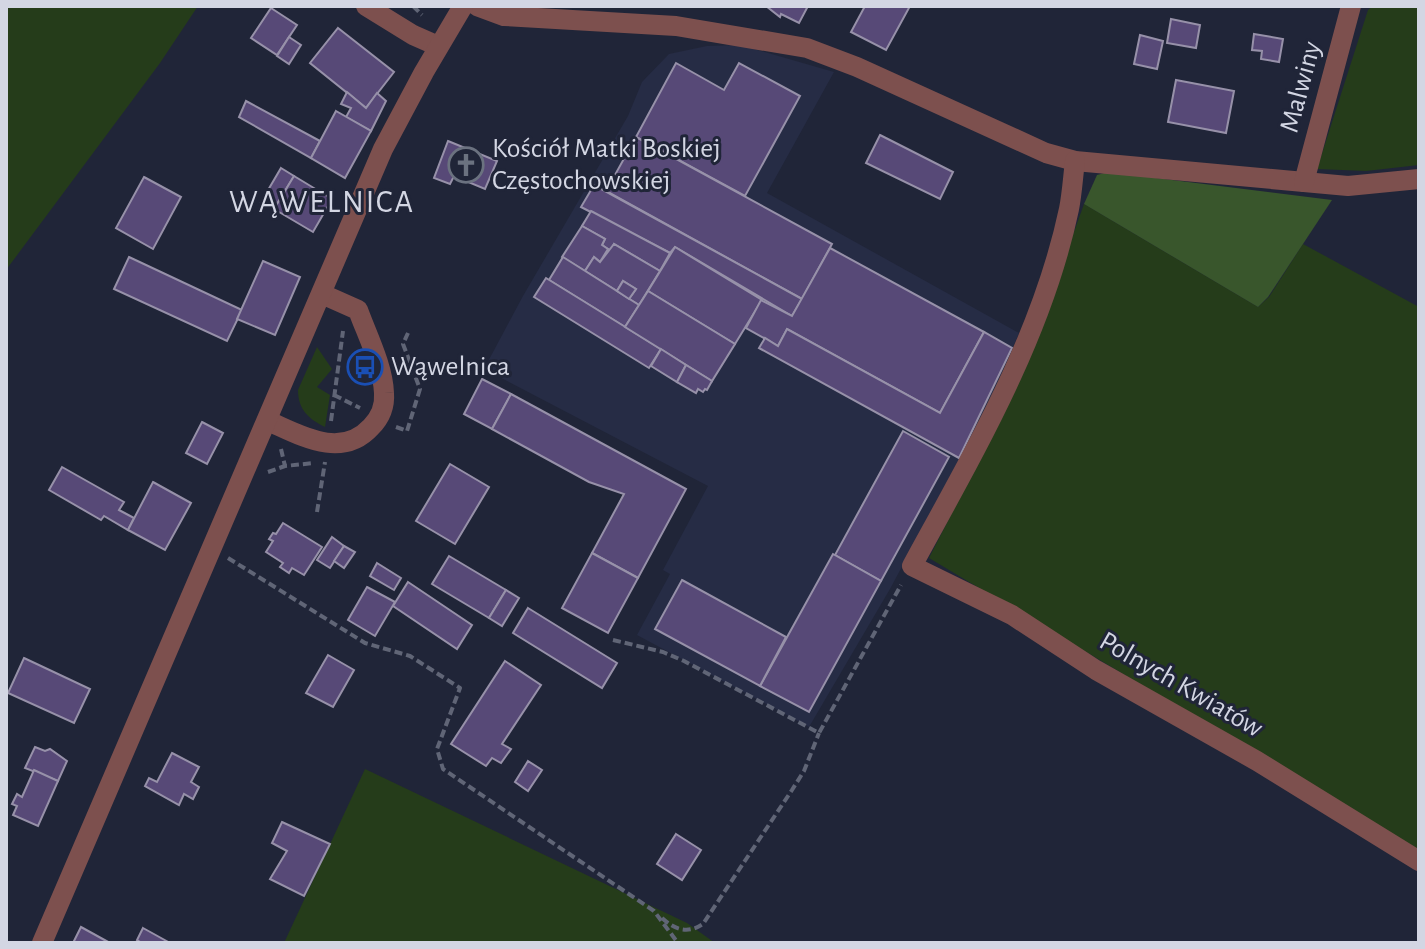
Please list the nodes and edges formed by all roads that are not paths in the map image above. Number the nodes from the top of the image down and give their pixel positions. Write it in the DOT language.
graph roads {
  1 [pos="366,6"];
  2 [pos="463,6"];
  3 [pos="477,6"];
  4 [pos="1351,6"];
  5 [pos="438,46"];
  6 [pos="1075,161"];
  7 [pos="1419,179"];
  8 [pos="1304,182"];
  9 [pos="322,294"];
  10 [pos="268,421"];
  11 [pos="1419,861"];
  12 [pos="42,943"];
  1 -- 5 [label="street"];
  2 -- 5 [label="street"];
  3 -- 6 [label="street"];
  4 -- 8 [label="street, Malwiny"];
  5 -- 9 [label="street"];
  6 -- 8 [label="street"];
  6 -- 11 [label="street, Polnych Kwiatów"];
  7 -- 8 [label="street"];
  9 -- 10 [label="street"];
  9 -- 10 [label="street"];
  10 -- 12 [label="street"];
}
